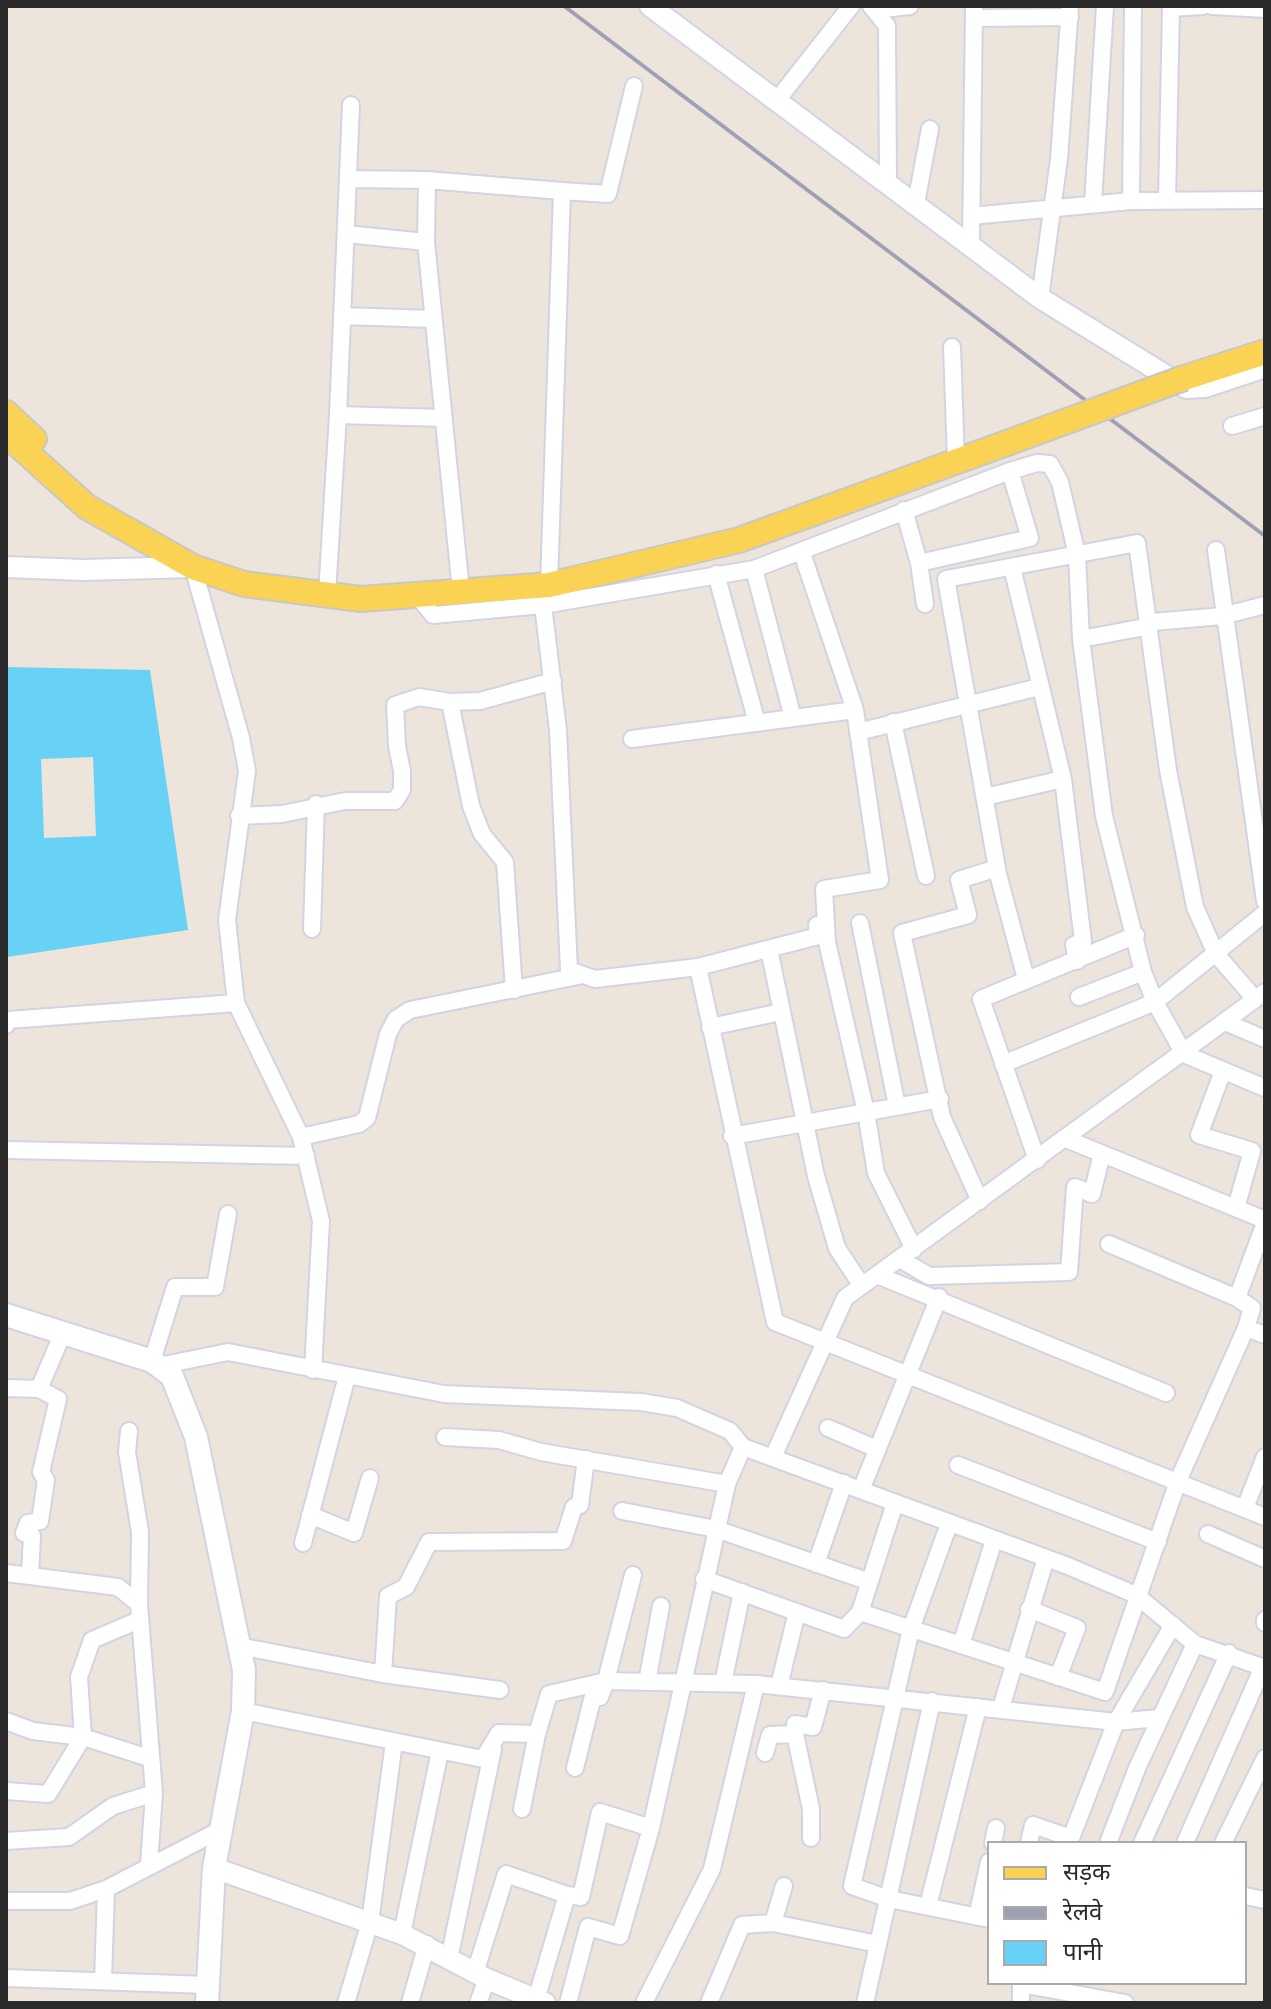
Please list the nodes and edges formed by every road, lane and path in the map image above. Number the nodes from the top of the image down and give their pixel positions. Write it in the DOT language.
graph roads {
  1 [pos="650,6"];
  2 [pos="851,6"];
  3 [pos="910,6"];
  4 [pos="1105,6"];
  5 [pos="1133,6"];
  6 [pos="1203,6"];
  7 [pos="1212,6"];
  8 [pos="872,8"];
  9 [pos="1265,9"];
  10 [pos="974,12"];
  11 [pos="1070,12"];
  12 [pos="634,86"];
  13 [pos="778,99"];
  14 [pos="351,105"];
  15 [pos="930,129"];
  16 [pos="348,179"];
  17 [pos="427,180"];
  18 [pos="888,181"];
  19 [pos="562,191"];
  20 [pos="1167,200"];
  21 [pos="1265,200"];
  22 [pos="1131,201"];
  23 [pos="916,203"];
  24 [pos="1093,203"];
  25 [pos="1053,205"];
  26 [pos="971,216"];
  27 [pos="346,234"];
  28 [pos="426,242"];
  29 [pos="971,245"];
  30 [pos="1040,298"];
  31 [pos="342,316"];
  32 [pos="433,319"];
  33 [pos="1265,344"];
  34 [pos="952,347"];
  35 [pos="1265,352"];
  36 [pos="1265,367"];
  37 [pos="1178,378"];
  38 [pos="6,413"];
  39 [pos="338,415"];
  40 [pos="1265,416"];
  41 [pos="443,418"];
  42 [pos="1232,426"];
  43 [pos="8,441"];
  44 [pos="956,461"];
  45 [pos="1010,471"];
  46 [pos="904,510"];
  47 [pos="111,518"];
  48 [pos="1216,550"];
  49 [pos="802,553"];
  50 [pos="1077,555"];
  51 [pos="919,563"];
  52 [pos="6,567"];
  53 [pos="193,567"];
  54 [pos="1012,567"];
  55 [pos="754,569"];
  56 [pos="716,574"];
  57 [pos="461,591"];
  58 [pos="327,594"];
  59 [pos="416,594"];
  60 [pos="546,595"];
  61 [pos="925,604"];
  62 [pos="1265,605"];
  63 [pos="1222,616"];
  64 [pos="1150,626"];
  65 [pos="1081,639"];
  66 [pos="553,681"];
  67 [pos="1039,687"];
  68 [pos="450,702"];
  69 [pos="968,705"];
  70 [pos="855,710"];
  71 [pos="793,718"];
  72 [pos="893,722"];
  73 [pos="757,723"];
  74 [pos="858,732"];
  75 [pos="632,739"];
  76 [pos="1063,779"];
  77 [pos="985,797"];
  78 [pos="316,804"];
  79 [pos="239,816"];
  80 [pos="997,868"];
  81 [pos="926,876"];
  82 [pos="1265,901"];
  83 [pos="1265,913"];
  84 [pos="860,923"];
  85 [pos="826,924"];
  86 [pos="312,929"];
  87 [pos="1136,935"];
  88 [pos="769,949"];
  89 [pos="1216,954"];
  90 [pos="1077,961"];
  91 [pos="698,967"];
  92 [pos="1143,972"];
  93 [pos="578,976"];
  94 [pos="1026,979"];
  95 [pos="514,990"];
  96 [pos="1079,997"];
  97 [pos="1155,1002"];
  98 [pos="1258,1002"];
  99 [pos="236,1003"];
  100 [pos="781,1012"];
  101 [pos="1225,1022"];
  102 [pos="6,1025"];
  103 [pos="710,1027"];
  104 [pos="1265,1039"];
  105 [pos="1184,1054"];
  106 [pos="1003,1064"];
  107 [pos="1223,1071"];
  108 [pos="1265,1088"];
  109 [pos="940,1099"];
  110 [pos="897,1106"];
  111 [pos="866,1112"];
  112 [pos="805,1123"];
  113 [pos="732,1136"];
  114 [pos="301,1137"];
  115 [pos="1066,1139"];
  116 [pos="6,1150"];
  117 [pos="1102,1154"];
  118 [pos="306,1156"];
  119 [pos="1037,1160"];
  120 [pos="980,1201"];
  121 [pos="1236,1208"];
  122 [pos="228,1214"];
  123 [pos="1265,1222"];
  124 [pos="1109,1244"];
  125 [pos="914,1249"];
  126 [pos="900,1259"];
  127 [pos="877,1275"];
  128 [pos="862,1286"];
  129 [pos="939,1297"];
  130 [pos="1237,1298"];
  131 [pos="6,1315"];
  132 [pos="1246,1328"];
  133 [pos="62,1335"];
  134 [pos="1265,1335"];
  135 [pos="823,1343"];
  136 [pos="155,1364"];
  137 [pos="313,1370"];
  138 [pos="347,1376"];
  139 [pos="905,1376"];
  140 [pos="6,1388"];
  141 [pos="39,1389"];
  142 [pos="1166,1393"];
  143 [pos="828,1428"];
  144 [pos="129,1431"];
  145 [pos="445,1437"];
  146 [pos="743,1447"];
  147 [pos="877,1449"];
  148 [pos="773,1457"];
  149 [pos="1265,1457"];
  150 [pos="586,1459"];
  151 [pos="958,1465"];
  152 [pos="370,1478"];
  153 [pos="1178,1481"];
  154 [pos="844,1483"];
  155 [pos="727,1484"];
  156 [pos="861,1490"];
  157 [pos="895,1503"];
  158 [pos="1245,1508"];
  159 [pos="622,1511"];
  160 [pos="310,1515"];
  161 [pos="1265,1517"];
  162 [pos="949,1524"];
  163 [pos="716,1529"];
  164 [pos="1208,1534"];
  165 [pos="994,1540"];
  166 [pos="1158,1542"];
  167 [pos="303,1543"];
  168 [pos="1046,1558"];
  169 [pos="1265,1559"];
  170 [pos="816,1564"];
  171 [pos="6,1573"];
  172 [pos="30,1575"];
  173 [pos="633,1575"];
  174 [pos="704,1579"];
  175 [pos="867,1581"];
  176 [pos="742,1592"];
  177 [pos="1136,1595"];
  178 [pos="661,1606"];
  179 [pos="1029,1609"];
  180 [pos="139,1612"];
  181 [pos="797,1612"];
  182 [pos="860,1612"];
  183 [pos="1173,1625"];
  184 [pos="911,1629"];
  185 [pos="1195,1644"];
  186 [pos="961,1645"];
  187 [pos="239,1646"];
  188 [pos="1229,1653"];
  189 [pos="1013,1662"];
  190 [pos="1264,1668"];
  191 [pos="383,1674"];
  192 [pos="1058,1677"];
  193 [pos="606,1681"];
  194 [pos="647,1682"];
  195 [pos="682,1682"];
  196 [pos="723,1683"];
  197 [pos="756,1684"];
  198 [pos="779,1686"];
  199 [pos="500,1690"];
  200 [pos="823,1690"];
  201 [pos="898,1696"];
  202 [pos="932,1701"];
  203 [pos="978,1707"];
  204 [pos="1001,1708"];
  205 [pos="243,1711"];
  206 [pos="1159,1718"];
  207 [pos="6,1721"];
  208 [pos="1116,1722"];
  209 [pos="537,1734"];
  210 [pos="795,1734"];
  211 [pos="83,1737"];
  212 [pos="495,1740"];
  213 [pos="394,1742"];
  214 [pos="440,1751"];
  215 [pos="765,1753"];
  216 [pos="149,1758"];
  217 [pos="1265,1758"];
  218 [pos="575,1768"];
  219 [pos="6,1791"];
  220 [pos="154,1793"];
  221 [pos="522,1809"];
  222 [pos="651,1828"];
  223 [pos="222,1829"];
  224 [pos="811,1838"];
  225 [pos="1070,1840"];
  226 [pos="6,1841"];
  227 [pos="1029,1841"];
  228 [pos="1109,1841"];
  229 [pos="1143,1841"];
  230 [pos="1186,1841"];
  231 [pos="1224,1841"];
  232 [pos="149,1865"];
  233 [pos="214,1868"];
  234 [pos="987,1881"];
  235 [pos="784,1886"];
  236 [pos="106,1889"];
  237 [pos="567,1895"];
  238 [pos="889,1899"];
  239 [pos="6,1901"];
  240 [pos="928,1906"];
  241 [pos="983,1918"];
  242 [pos="370,1922"];
  243 [pos="773,1923"];
  244 [pos="402,1934"];
  245 [pos="427,1944"];
  246 [pos="878,1944"];
  247 [pos="449,1959"];
  248 [pos="481,1976"];
  249 [pos="6,1978"];
  250 [pos="103,1981"];
  251 [pos="1044,1986"];
  252 [pos="208,1994"];
  253 [pos="541,2001"];
  254 [pos="346,2003"];
  255 [pos="410,2003"];
  256 [pos="478,2003"];
  257 [pos="568,2003"];
  258 [pos="644,2003"];
  259 [pos="709,2003"];
  260 [pos="865,2003"];
  261 [pos="1125,2003"];
  1 -- 13 [label="street"];
  2 -- 13 [label="street"];
  3 -- 8 [label="street"];
  4 -- 24 [label="street"];
  5 -- 22 [label="street"];
  6 -- 20 [label="street"];
  7 -- 9 [label="street"];
  8 -- 18 [label="street"];
  10 -- 11 [label="street"];
  10 -- 26 [label="street"];
  11 -- 25 [label="street"];
  12 -- 19 [label="street"];
  13 -- 18 [label="street"];
  14 -- 16 [label="street"];
  15 -- 23 [label="street"];
  16 -- 17 [label="street"];
  16 -- 27 [label="street"];
  17 -- 19 [label="street"];
  17 -- 28 [label="street"];
  18 -- 23 [label="street"];
  19 -- 60 [label="street"];
  20 -- 21 [label="street"];
  20 -- 22 [label="street"];
  22 -- 24 [label="street"];
  23 -- 29 [label="street"];
  24 -- 25 [label="street"];
  25 -- 26 [label="street"];
  25 -- 30 [label="street"];
  26 -- 29 [label="street"];
  27 -- 28 [label="street"];
  27 -- 31 [label="street"];
  28 -- 32 [label="street"];
  29 -- 30 [label="street"];
  30 -- 37 [label="street"];
  31 -- 32 [label="street"];
  31 -- 39 [label="street"];
  32 -- 41 [label="street"];
  33 -- 37 [label="street"];
  34 -- 44 [label="street"];
  35 -- 37 [label="main road"];
  36 -- 37 [label="street"];
  37 -- 44 [label="main road, bridge"];
  38 -- 47 [label="main road"];
  39 -- 41 [label="street"];
  39 -- 58 [label="street"];
  40 -- 42 [label="street"];
  41 -- 57 [label="street"];
  43 -- 47 [label="main road"];
  44 -- 60 [label="main road"];
  45 -- 46 [label="street"];
  45 -- 50 [label="street"];
  45 -- 51 [label="street"];
  46 -- 49 [label="street"];
  46 -- 51 [label="street"];
  47 -- 53 [label="main road"];
  48 -- 63 [label="street"];
  49 -- 55 [label="street"];
  49 -- 70 [label="street"];
  50 -- 54 [label="street"];
  50 -- 64 [label="street"];
  50 -- 65 [label="street"];
  51 -- 61 [label="street"];
  52 -- 53 [label="street"];
  53 -- 58 [label="main road"];
  53 -- 79 [label="street"];
  54 -- 67 [label="street"];
  54 -- 69 [label="street"];
  55 -- 56 [label="street"];
  55 -- 71 [label="street"];
  56 -- 60 [label="street"];
  56 -- 73 [label="street"];
  57 -- 59 [label="main road"];
  57 -- 60 [label="main road"];
  58 -- 59 [label="main road"];
  59 -- 60 [label="street"];
  60 -- 66 [label="street"];
  62 -- 63 [label="street"];
  63 -- 64 [label="street"];
  63 -- 82 [label="street"];
  64 -- 65 [label="street"];
  64 -- 89 [label="street"];
  65 -- 87 [label="street"];
  66 -- 68 [label="street"];
  66 -- 93 [label="street"];
  67 -- 69 [label="street"];
  67 -- 76 [label="street"];
  68 -- 78 [label="street"];
  68 -- 95 [label="street"];
  69 -- 72 [label="street"];
  69 -- 77 [label="street"];
  70 -- 71 [label="street"];
  70 -- 74 [label="street"];
  71 -- 73 [label="street"];
  72 -- 74 [label="street"];
  72 -- 81 [label="street"];
  73 -- 75 [label="street"];
  74 -- 85 [label="street"];
  76 -- 77 [label="street"];
  76 -- 90 [label="street"];
  77 -- 80 [label="street"];
  78 -- 79 [label="street"];
  78 -- 86 [label="street"];
  79 -- 99 [label="street"];
  80 -- 94 [label="street"];
  80 -- 109 [label="street"];
  83 -- 89 [label="street"];
  84 -- 110 [label="street"];
  85 -- 88 [label="street"];
  85 -- 111 [label="street"];
  87 -- 90 [label="street"];
  87 -- 92 [label="street"];
  88 -- 91 [label="street"];
  88 -- 100 [label="street"];
  89 -- 97 [label="street"];
  89 -- 98 [label="street"];
  90 -- 94 [label="street"];
  91 -- 93 [label="street"];
  91 -- 103 [label="street"];
  92 -- 96 [label="street"];
  92 -- 97 [label="street"];
  93 -- 95 [label="street"];
  94 -- 106 [label="street"];
  95 -- 114 [label="street"];
  97 -- 105 [label="street"];
  97 -- 106 [label="street"];
  98 -- 101 [label="street"];
  99 -- 102 [label="street"];
  99 -- 114 [label="street"];
  100 -- 103 [label="street"];
  100 -- 112 [label="street"];
  101 -- 104 [label="street"];
  101 -- 105 [label="street"];
  103 -- 113 [label="street"];
  105 -- 107 [label="street"];
  105 -- 115 [label="street"];
  106 -- 119 [label="street"];
  107 -- 108 [label="street"];
  107 -- 121 [label="street"];
  109 -- 110 [label="street"];
  109 -- 120 [label="street"];
  110 -- 111 [label="street"];
  111 -- 112 [label="street"];
  111 -- 125 [label="street"];
  112 -- 113 [label="street"];
  112 -- 128 [label="street"];
  113 -- 135 [label="street"];
  114 -- 118 [label="street"];
  115 -- 117 [label="street"];
  115 -- 119 [label="street"];
  116 -- 118 [label="street"];
  117 -- 121 [label="street"];
  117 -- 126 [label="street"];
  118 -- 137 [label="street"];
  119 -- 120 [label="street"];
  120 -- 125 [label="street"];
  121 -- 123 [label="street"];
  122 -- 136 [label="street"];
  123 -- 130 [label="street"];
  124 -- 130 [label="street"];
  125 -- 126 [label="street"];
  126 -- 127 [label="street"];
  127 -- 128 [label="street"];
  127 -- 129 [label="street"];
  128 -- 135 [label="street"];
  129 -- 139 [label="street"];
  129 -- 142 [label="street"];
  130 -- 132 [label="street"];
  131 -- 133 [label="main road"];
  132 -- 134 [label="street"];
  132 -- 153 [label="street"];
  133 -- 136 [label="main road"];
  133 -- 141 [label="street"];
  135 -- 139 [label="street"];
  135 -- 148 [label="street"];
  136 -- 137 [label="street"];
  136 -- 187 [label="main road"];
  137 -- 138 [label="street"];
  138 -- 146 [label="street"];
  138 -- 160 [label="street"];
  139 -- 147 [label="street"];
  139 -- 153 [label="street"];
  140 -- 141 [label="street"];
  141 -- 172 [label="street"];
  143 -- 147 [label="street"];
  144 -- 180 [label="street"];
  145 -- 150 [label="street"];
  146 -- 148 [label="street"];
  146 -- 155 [label="street"];
  147 -- 156 [label="street"];
  148 -- 154 [label="street"];
  149 -- 158 [label="street"];
  150 -- 155 [label="street"];
  150 -- 191 [label="street"];
  151 -- 166 [label="street"];
  152 -- 160 [label="street"];
  153 -- 158 [label="street"];
  153 -- 166 [label="street"];
  154 -- 156 [label="street"];
  154 -- 170 [label="street"];
  155 -- 163 [label="street"];
  156 -- 157 [label="street"];
  157 -- 162 [label="street"];
  157 -- 175 [label="street"];
  158 -- 161 [label="street"];
  159 -- 163 [label="street"];
  160 -- 167 [label="street"];
  162 -- 165 [label="street"];
  162 -- 184 [label="street"];
  163 -- 170 [label="street"];
  163 -- 174 [label="street"];
  164 -- 169 [label="street"];
  165 -- 168 [label="street"];
  165 -- 186 [label="street"];
  166 -- 177 [label="street"];
  168 -- 177 [label="street"];
  168 -- 179 [label="street"];
  170 -- 175 [label="street"];
  171 -- 172 [label="street"];
  172 -- 180 [label="street"];
  173 -- 193 [label="street"];
  174 -- 176 [label="street"];
  174 -- 195 [label="street"];
  175 -- 182 [label="street"];
  176 -- 181 [label="street"];
  176 -- 196 [label="street"];
  177 -- 183 [label="street"];
  177 -- 192 [label="street"];
  178 -- 194 [label="street"];
  179 -- 189 [label="street"];
  179 -- 192 [label="street"];
  180 -- 211 [label="street"];
  180 -- 216 [label="street"];
  181 -- 182 [label="street"];
  181 -- 198 [label="street"];
  182 -- 184 [label="street"];
  183 -- 185 [label="street"];
  183 -- 208 [label="street"];
  184 -- 186 [label="street"];
  184 -- 201 [label="street"];
  185 -- 188 [label="street"];
  185 -- 206 [label="street"];
  186 -- 189 [label="street"];
  187 -- 191 [label="street"];
  187 -- 205 [label="main road"];
  188 -- 190 [label="street"];
  188 -- 229 [label="street"];
  189 -- 192 [label="street"];
  189 -- 204 [label="street"];
  190 -- 230 [label="street"];
  191 -- 199 [label="street"];
  193 -- 194 [label="street"];
  193 -- 209 [label="street"];
  193 -- 218 [label="street"];
  194 -- 195 [label="street"];
  195 -- 196 [label="street"];
  195 -- 222 [label="street"];
  196 -- 197 [label="street"];
  197 -- 198 [label="street"];
  197 -- 258 [label="street"];
  198 -- 200 [label="street"];
  200 -- 201 [label="street"];
  200 -- 210 [label="street"];
  201 -- 202 [label="street"];
  201 -- 238 [label="street"];
  202 -- 203 [label="street"];
  202 -- 238 [label="street"];
  203 -- 204 [label="street"];
  203 -- 240 [label="street"];
  204 -- 208 [label="street"];
  205 -- 213 [label="street"];
  205 -- 223 [label="main road"];
  206 -- 208 [label="street"];
  206 -- 228 [label="street"];
  207 -- 211 [label="street"];
  208 -- 225 [label="street"];
  209 -- 212 [label="street"];
  209 -- 221 [label="street"];
  210 -- 215 [label="street"];
  210 -- 224 [label="street"];
  211 -- 216 [label="street"];
  211 -- 219 [label="street"];
  212 -- 214 [label="street"];
  212 -- 247 [label="street"];
  213 -- 214 [label="street"];
  213 -- 242 [label="street"];
  214 -- 244 [label="street"];
  216 -- 220 [label="street"];
  217 -- 231 [label="street"];
  220 -- 226 [label="street"];
  220 -- 232 [label="street"];
  222 -- 237 [label="street"];
  222 -- 257 [label="street"];
  223 -- 232 [label="street"];
  223 -- 233 [label="main road"];
  225 -- 227 [label="street"];
  232 -- 236 [label="street"];
  233 -- 242 [label="street"];
  233 -- 252 [label="main road"];
  234 -- 241 [label="street"];
  235 -- 243 [label="street"];
  236 -- 239 [label="street"];
  236 -- 250 [label="street"];
  237 -- 248 [label="street"];
  237 -- 253 [label="street"];
  238 -- 240 [label="street"];
  238 -- 246 [label="street"];
  240 -- 241 [label="street"];
  242 -- 244 [label="street"];
  242 -- 254 [label="street"];
  243 -- 246 [label="street"];
  243 -- 259 [label="street"];
  244 -- 245 [label="street"];
  245 -- 247 [label="street"];
  245 -- 255 [label="street"];
  246 -- 260 [label="street"];
  247 -- 248 [label="street"];
  248 -- 253 [label="street"];
  248 -- 256 [label="street"];
  249 -- 250 [label="street"];
  250 -- 252 [label="street"];
  251 -- 261 [label="street"];
}
